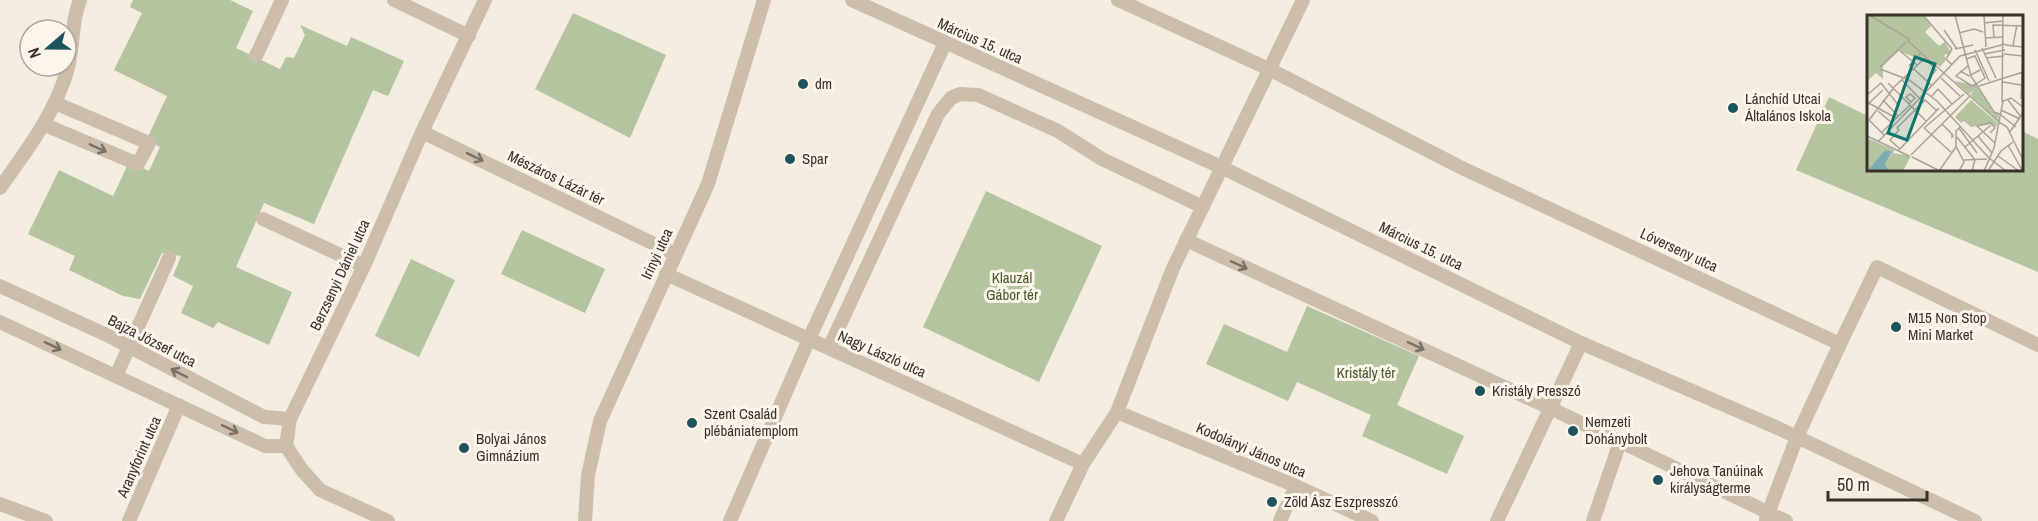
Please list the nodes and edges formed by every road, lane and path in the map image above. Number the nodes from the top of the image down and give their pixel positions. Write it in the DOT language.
graph roads {
  1 [pos="80,0"];
  2 [pos="282,0"];
  3 [pos="394,0"];
  4 [pos="485,0"];
  5 [pos="764,0"];
  6 [pos="852,0"];
  7 [pos="1118,0"];
  8 [pos="1303,0"];
  9 [pos="469,36"];
  10 [pos="945,43"];
  11 [pos="256,56"];
  12 [pos="1269,69"];
  13 [pos="55,103"];
  14 [pos="45,125"];
  15 [pos="422,132"];
  16 [pos="1221,167"];
  17 [pos="0,188"];
  18 [pos="1203,207"];
  19 [pos="263,219"];
  20 [pos="1186,240"];
  21 [pos="675,254"];
  22 [pos="170,258"];
  23 [pos="364,266"];
  24 [pos="666,274"];
  25 [pos="0,286"];
  26 [pos="0,322"];
  27 [pos="808,339"];
  28 [pos="1581,343"];
  29 [pos="1840,344"];
  30 [pos="2038,345"];
  31 [pos="129,347"];
  32 [pos="828,348"];
  33 [pos="116,376"];
  34 [pos="179,405"];
  35 [pos="1550,408"];
  36 [pos="1117,412"];
  37 [pos="290,419"];
  38 [pos="1797,437"];
  39 [pos="1620,442"];
  40 [pos="286,447"];
  41 [pos="1083,464"];
  42 [pos="1296,486"];
  43 [pos="0,504"];
  44 [pos="1767,517"];
  45 [pos="46,521"];
  46 [pos="129,521"];
  47 [pos="388,521"];
  48 [pos="585,521"];
  49 [pos="730,521"];
  50 [pos="1056,521"];
  51 [pos="1280,521"];
  52 [pos="1372,521"];
  53 [pos="1497,521"];
  54 [pos="1593,521"];
  55 [pos="1786,521"];
  56 [pos="1975,521"];
  1 -- 13 [label="street"];
  2 -- 11 [label="street"];
  3 -- 9 [label="street"];
  4 -- 9 [label="street, Berzsenyi Dániel utca"];
  5 -- 21 [label="street, Irinyi utca"];
  6 -- 10 [label="street, Március 15. utca"];
  7 -- 12 [label="street, Lóverseny utca"];
  8 -- 12 [label="street"];
  9 -- 15 [label="street, Berzsenyi Dániel utca"];
  10 -- 16 [label="street, Március 15. utca"];
  10 -- 27 [label="street"];
  12 -- 16 [label="street"];
  12 -- 29 [label="street, Lóverseny utca"];
  13 -- 14 [label="street"];
  14 -- 13 [label="street, one-way"];
  14 -- 17 [label="street"];
  15 -- 21 [label="street, Mészáros Lázár tér, one-way"];
  15 -- 23 [label="street, Berzsenyi Dániel utca"];
  16 -- 18 [label="street"];
  16 -- 28 [label="street, Március 15. utca"];
  18 -- 20 [label="street"];
  18 -- 32 [label="street"];
  19 -- 23 [label="street"];
  20 -- 35 [label="street, one-way"];
  20 -- 36 [label="street"];
  21 -- 24 [label="street, Irinyi utca"];
  22 -- 31 [label="street"];
  23 -- 37 [label="street, Berzsenyi Dániel utca"];
  24 -- 27 [label="street, Nagy László utca"];
  24 -- 48 [label="street, Irinyi utca"];
  25 -- 31 [label="street, Bajza József utca"];
  26 -- 33 [label="street, one-way"];
  27 -- 32 [label="street, Nagy László utca"];
  27 -- 49 [label="street"];
  28 -- 35 [label="street"];
  28 -- 38 [label="street, Március 15. utca"];
  29 -- 30 [label="street"];
  29 -- 38 [label="street"];
  31 -- 33 [label="street"];
  37 -- 31 [label="street, Bajza József utca, one-way"];
  32 -- 41 [label="street, Nagy László utca"];
  33 -- 34 [label="street"];
  34 -- 40 [label="street, one-way"];
  34 -- 46 [label="street, Aranyforint utca"];
  35 -- 39 [label="street"];
  35 -- 53 [label="street"];
  36 -- 41 [label="street"];
  36 -- 42 [label="street, Kodolányi János utca"];
  37 -- 40 [label="street, Berzsenyi Dániel utca"];
  38 -- 44 [label="street"];
  38 -- 56 [label="street, Március 15. utca"];
  39 -- 44 [label="street"];
  39 -- 54 [label="street"];
  40 -- 47 [label="street"];
  41 -- 50 [label="street"];
  42 -- 51 [label="street"];
  42 -- 52 [label="street, Kodolányi János utca"];
  43 -- 45 [label="street"];
  44 -- 55 [label="street"];
}
